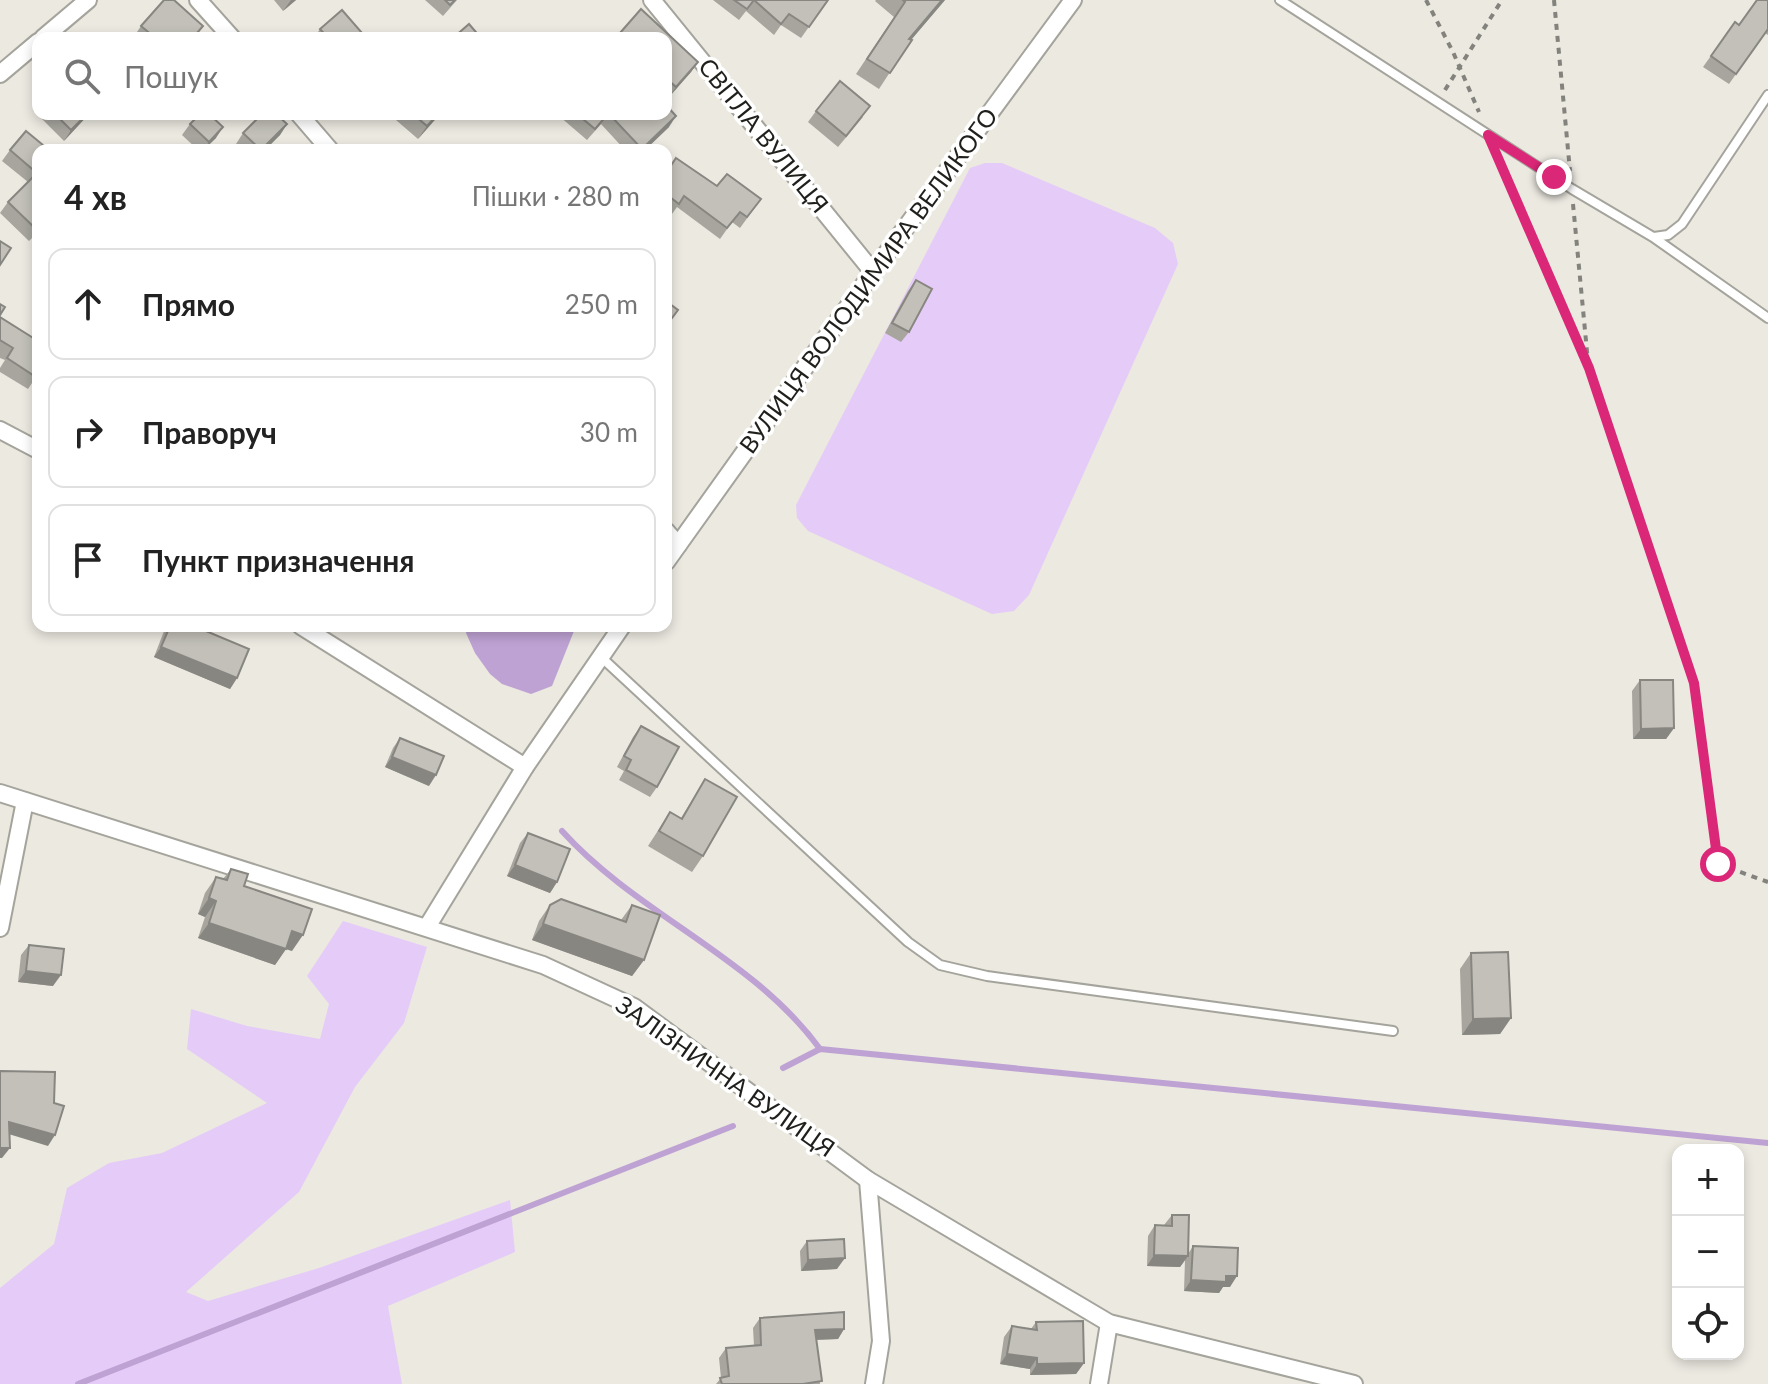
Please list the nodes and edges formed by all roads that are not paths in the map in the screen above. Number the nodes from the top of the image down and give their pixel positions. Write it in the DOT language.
graph roads {
  1 [pos="88,0"];
  2 [pos="198,0"];
  3 [pos="652,0"];
  4 [pos="1073,0"];
  5 [pos="1280,0"];
  6 [pos="50,32"];
  7 [pos="227,32"];
  8 [pos="32,47"];
  9 [pos="0,74"];
  10 [pos="1768,95"];
  11 [pos="304,120"];
  12 [pos="325,144"];
  13 [pos="1653,237"];
  14 [pos="873,272"];
  15 [pos="1768,318"];
  16 [pos="0,430"];
  17 [pos="32,447"];
  18 [pos="672,538"];
  19 [pos="678,545"];
  20 [pos="672,554"];
  21 [pos="311,632"];
  22 [pos="618,632"];
  23 [pos="601,657"];
  24 [pos="525,767"];
  25 [pos="0,793"];
  26 [pos="25,801"];
  27 [pos="427,927"];
  28 [pos="0,928"];
  29 [pos="1393,1031"];
  30 [pos="868,1180"];
  31 [pos="1109,1323"];
  32 [pos="1295,1378"];
  33 [pos="874,1384"];
  34 [pos="1099,1384"];
  35 [pos="1354,1384"];
  1 -- 6 [label="street"];
  2 -- 7 [label="street"];
  3 -- 14 [label="street, СВІТЛА ВУЛИЦЯ"];
  4 -- 14 [label="street, ВУЛИЦЯ ВОЛОДИМИРА ВЕЛИКОГО"];
  5 -- 13 [label="lane"];
  8 -- 9 [label="street"];
  10 -- 13 [label="lane"];
  11 -- 12 [label="street"];
  13 -- 15 [label="lane"];
  14 -- 19 [label="street, ВУЛИЦЯ ВОЛОДИМИРА ВЕЛИКОГО"];
  16 -- 17 [label="street"];
  18 -- 19 [label="street"];
  19 -- 20 [label="street, ВУЛИЦЯ ВОЛОДИМИРА ВЕЛИКОГО"];
  21 -- 24 [label="street"];
  22 -- 23 [label="street"];
  23 -- 24 [label="street"];
  23 -- 29 [label="lane"];
  24 -- 27 [label="street"];
  25 -- 26 [label="street, ЗАЛІЗНИЧНА ВУЛИЦЯ"];
  26 -- 27 [label="street, ЗАЛІЗНИЧНА ВУЛИЦЯ"];
  26 -- 28 [label="street"];
  27 -- 30 [label="street, ЗАЛІЗНИЧНА ВУЛИЦЯ"];
  30 -- 31 [label="street, ЗАЛІЗНИЧНА ВУЛИЦЯ"];
  30 -- 33 [label="street"];
  31 -- 32 [label="street, ЗАЛІЗНИЧНА ВУЛИЦЯ"];
  31 -- 34 [label="street"];
  32 -- 35 [label="street, ЗАЛІЗНИЧНА ВУЛИЦЯ"];
}
